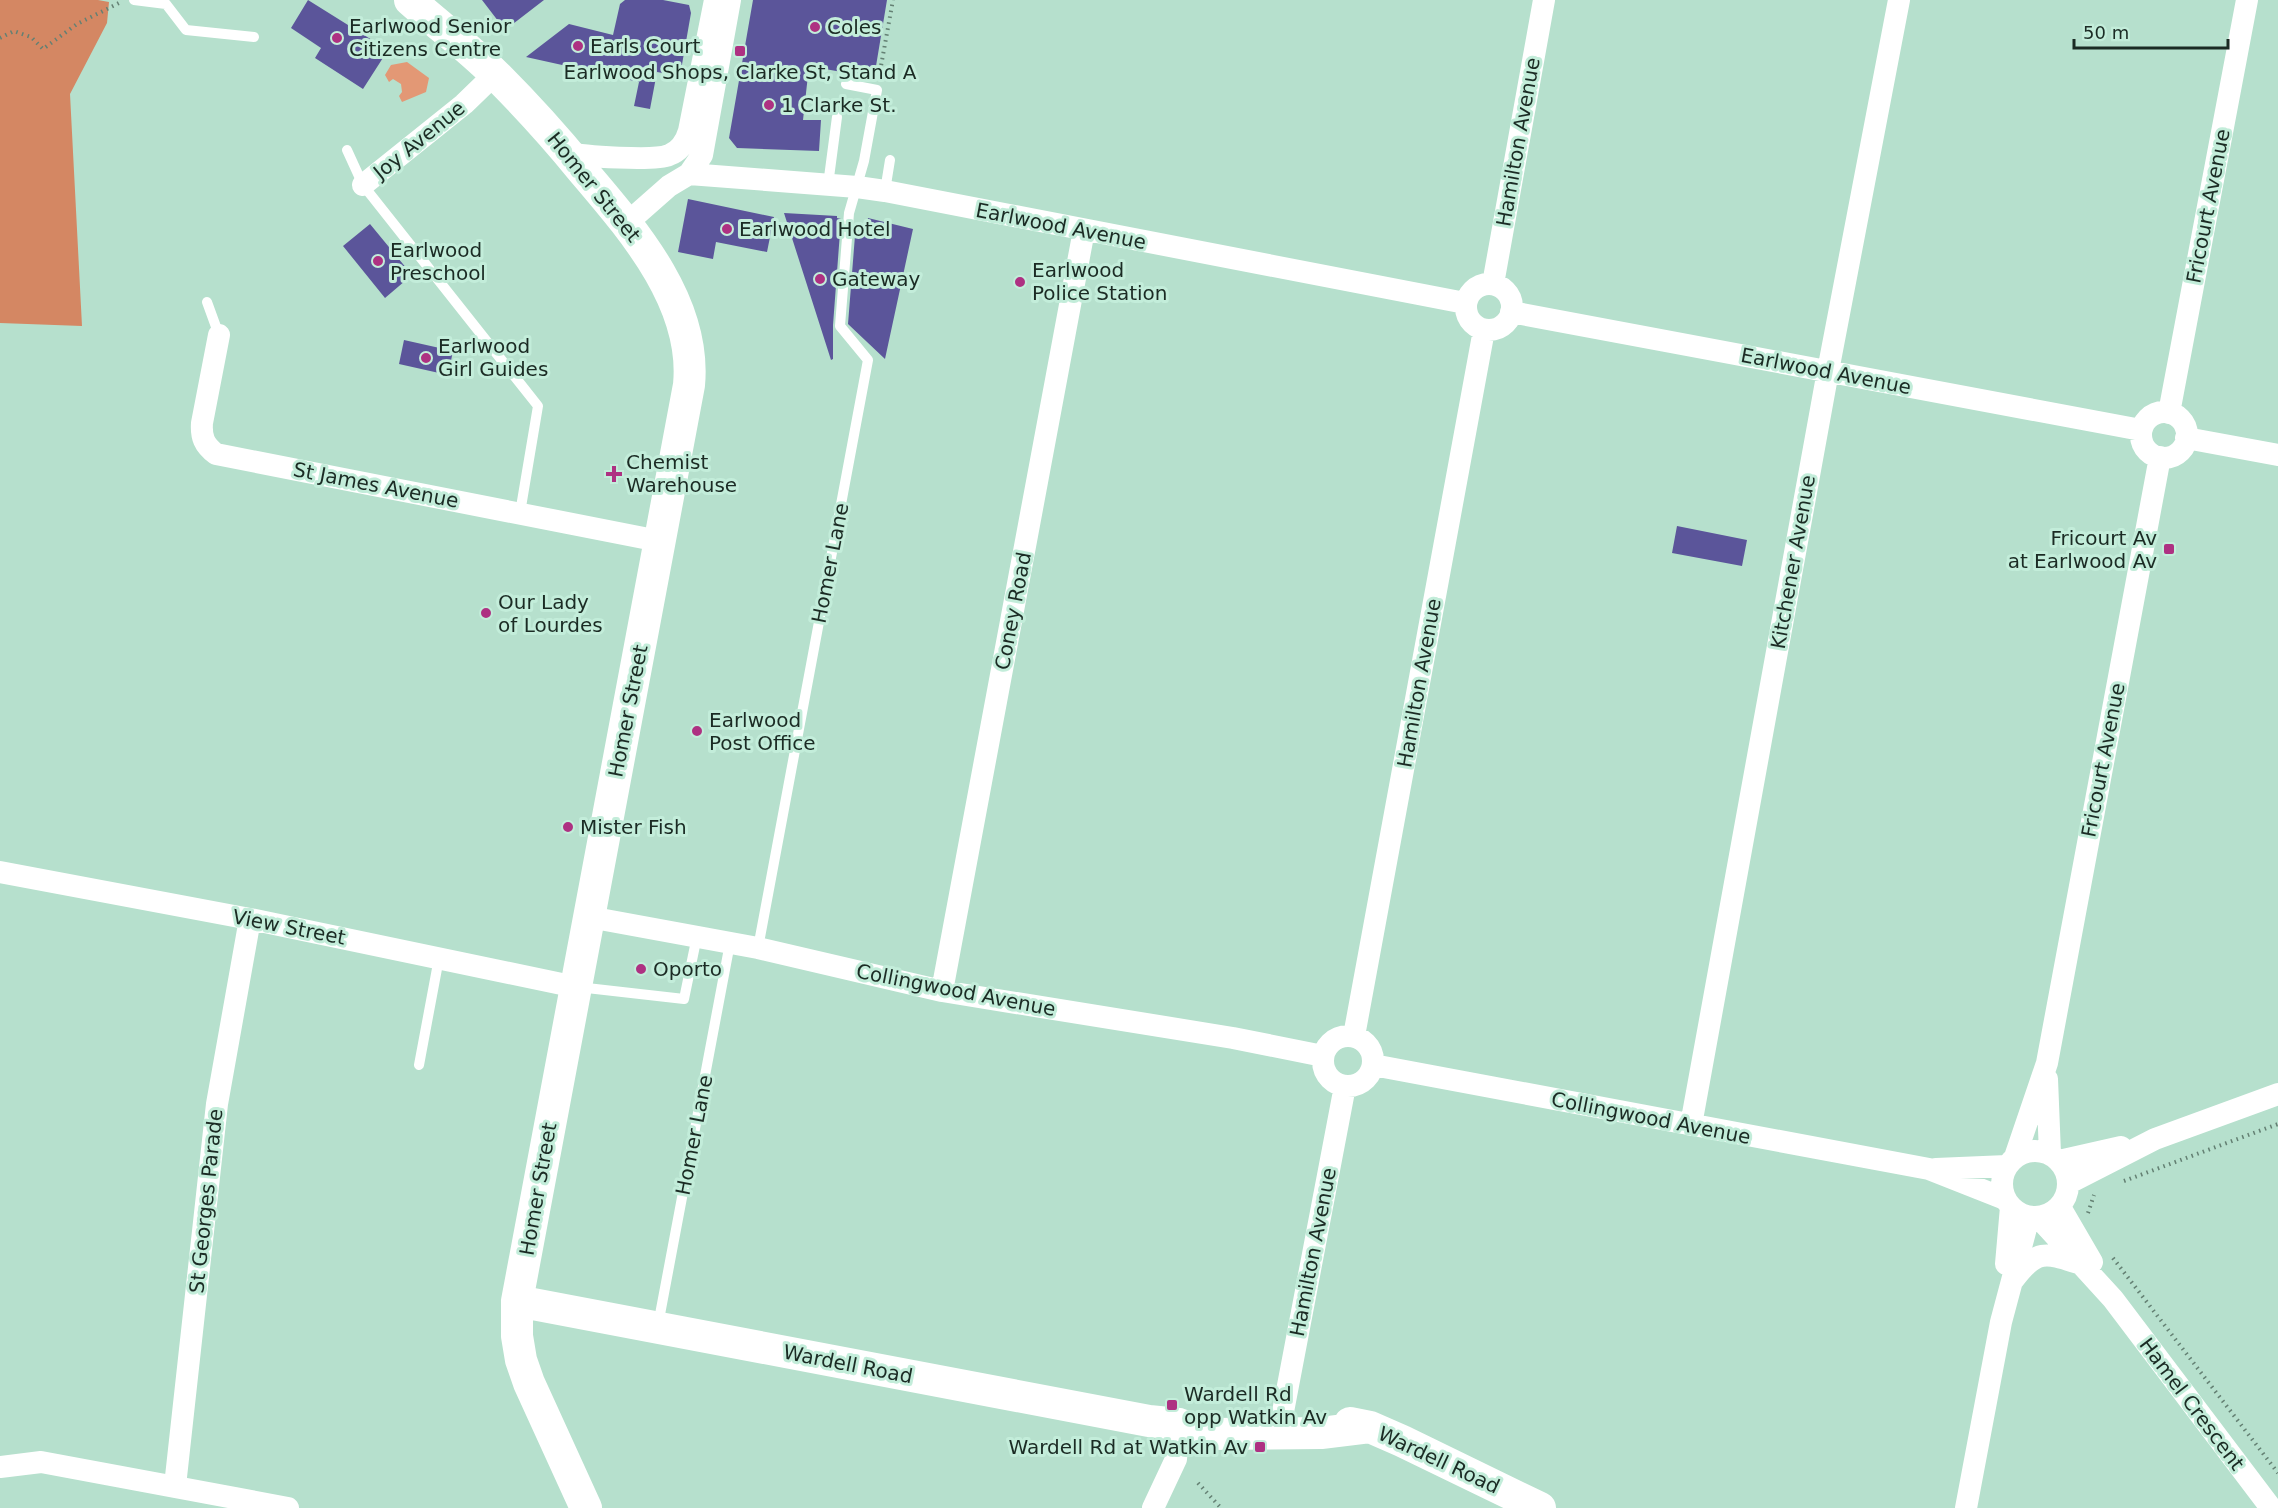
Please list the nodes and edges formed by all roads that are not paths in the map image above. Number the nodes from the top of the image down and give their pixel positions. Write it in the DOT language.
graph roads {
  1 [pos="134,0"];
  2 [pos="410,0"];
  3 [pos="715,0"];
  4 [pos="730,0"];
  5 [pos="1544,0"];
  6 [pos="1899,0"];
  7 [pos="2247,0"];
  8 [pos="254,37"];
  9 [pos="495,74"];
  10 [pos="846,84"];
  11 [pos="705,94"];
  12 [pos="837,117"];
  13 [pos="347,150"];
  14 [pos="567,152"];
  15 [pos="890,160"];
  16 [pos="689,174"];
  17 [pos="363,185"];
  18 [pos="828,185"];
  19 [pos="857,187"];
  20 [pos="885,191"];
  21 [pos="627,223"];
  22 [pos="1084,230"];
  23 [pos="1492,284"];
  24 [pos="207,302"];
  25 [pos="1465,303"];
  26 [pos="1512,312"];
  27 [pos="1484,330"];
  28 [pos="219,335"];
  29 [pos="1828,371"];
  30 [pos="2169,413"];
  31 [pos="2142,430"];
  32 [pos="2186,438"];
  33 [pos="2278,455"];
  34 [pos="2160,457"];
  35 [pos="520,513"];
  36 [pos="659,541"];
  37 [pos="0,872"];
  38 [pos="589,917"];
  39 [pos="250,918"];
  40 [pos="697,936"];
  41 [pos="730,943"];
  42 [pos="758,948"];
  43 [pos="439,957"];
  44 [pos="576,987"];
  45 [pos="942,991"];
  46 [pos="1354,1036"];
  47 [pos="1323,1056"];
  48 [pos="2047,1063"];
  49 [pos="419,1065"];
  50 [pos="1373,1065"];
  51 [pos="1345,1086"];
  52 [pos="2278,1094"];
  53 [pos="1691,1125"];
  54 [pos="2155,1139"];
  55 [pos="2054,1157"];
  56 [pos="2011,1161"];
  57 [pos="1929,1169"];
  58 [pos="2068,1183"];
  59 [pos="2060,1207"];
  60 [pos="2021,1210"];
  61 [pos="2082,1265"];
  62 [pos="2013,1281"];
  63 [pos="2113,1299"];
  64 [pos="518,1301"];
  65 [pos="2001,1322"];
  66 [pos="657,1328"];
  67 [pos="1282,1417"];
  68 [pos="1179,1424"];
  69 [pos="1370,1427"];
  70 [pos="0,1467"];
  71 [pos="175,1486"];
  72 [pos="288,1508"];
  73 [pos="586,1508"];
  74 [pos="1152,1508"];
  75 [pos="1540,1508"];
  76 [pos="1965,1508"];
  77 [pos="2271,1508"];
  1 -- 8 [label="lane"];
  2 -- 9 [label="main road, Homer Street"];
  3 -- 11 [label="street"];
  4 -- 11 [label="street"];
  5 -- 23 [label="street, Hamilton Avenue"];
  6 -- 29 [label="street, Kitchener Avenue"];
  7 -- 30 [label="street, Fricourt Avenue"];
  9 -- 14 [label="main road, Homer Street"];
  9 -- 17 [label="street, Joy Avenue"];
  10 -- 19 [label="lane"];
  11 -- 14 [label="street"];
  11 -- 16 [label="street"];
  12 -- 18 [label="lane"];
  13 -- 17 [label="lane"];
  14 -- 21 [label="main road, Homer Street"];
  15 -- 20 [label="lane"];
  16 -- 18 [label="street, Earlwood Avenue"];
  16 -- 21 [label="street"];
  17 -- 35 [label="lane, Joy Avenue"];
  18 -- 19 [label="street, Earlwood Avenue"];
  19 -- 20 [label="street, Earlwood Avenue"];
  19 -- 42 [label="lane, Homer Lane"];
  20 -- 22 [label="street, Earlwood Avenue"];
  21 -- 36 [label="main road, Homer Street"];
  22 -- 25 [label="street, Earlwood Avenue"];
  22 -- 45 [label="street, Coney Road"];
  23 -- 25 [label="street"];
  23 -- 26 [label="street"];
  24 -- 28 [label="lane"];
  25 -- 27 [label="street"];
  26 -- 27 [label="street"];
  26 -- 29 [label="street, Earlwood Avenue"];
  27 -- 46 [label="street, Hamilton Avenue"];
  28 -- 35 [label="street, St James Avenue"];
  29 -- 31 [label="street, Earlwood Avenue"];
  29 -- 53 [label="street, Kitchener Avenue"];
  30 -- 31 [label="street"];
  30 -- 32 [label="street"];
  31 -- 34 [label="street"];
  32 -- 33 [label="street"];
  32 -- 34 [label="street"];
  34 -- 48 [label="street, Fricourt Avenue"];
  35 -- 36 [label="street, St James Avenue"];
  36 -- 38 [label="main road, Homer Street"];
  37 -- 39 [label="street, View Street"];
  38 -- 40 [label="street, Collingwood Avenue"];
  38 -- 44 [label="main road, Homer Street"];
  39 -- 43 [label="street, View Street"];
  39 -- 71 [label="street, St Georges Parade"];
  40 -- 41 [label="street, Collingwood Avenue"];
  40 -- 44 [label="lane"];
  41 -- 42 [label="street, Collingwood Avenue"];
  41 -- 66 [label="lane, Homer Lane"];
  42 -- 45 [label="street, Collingwood Avenue"];
  43 -- 44 [label="street, View Street"];
  43 -- 49 [label="lane"];
  44 -- 64 [label="main road, Homer Street"];
  45 -- 47 [label="street, Collingwood Avenue"];
  46 -- 47 [label="street"];
  46 -- 50 [label="street"];
  47 -- 51 [label="street"];
  48 -- 55 [label="street, Fricourt Avenue"];
  48 -- 56 [label="street, Fricourt Avenue"];
  50 -- 51 [label="street"];
  50 -- 53 [label="street, Collingwood Avenue"];
  51 -- 67 [label="street, Hamilton Avenue"];
  52 -- 54 [label="street"];
  53 -- 57 [label="street, Collingwood Avenue"];
  54 -- 55 [label="street"];
  54 -- 58 [label="street"];
  55 -- 56 [label="street"];
  55 -- 58 [label="street"];
  56 -- 57 [label="street, Collingwood Avenue"];
  56 -- 60 [label="street"];
  57 -- 60 [label="street, Collingwood Avenue"];
  58 -- 59 [label="street"];
  59 -- 60 [label="street"];
  59 -- 63 [label="street, Hamel Crescent"];
  60 -- 61 [label="street, Hamel Crescent"];
  60 -- 62 [label="street"];
  60 -- 65 [label="street"];
  61 -- 62 [label="street"];
  61 -- 63 [label="street, Hamel Crescent"];
  62 -- 65 [label="street"];
  63 -- 77 [label="street, Hamel Crescent"];
  64 -- 66 [label="main road, Wardell Road"];
  64 -- 73 [label="main road, Homer Street"];
  65 -- 76 [label="street"];
  66 -- 68 [label="main road, Wardell Road"];
  67 -- 68 [label="main road, Wardell Road"];
  67 -- 69 [label="main road, Wardell Road"];
  68 -- 69 [label="main road, Wardell Road"];
  68 -- 74 [label="street"];
  69 -- 75 [label="main road, Wardell Road"];
  70 -- 71 [label="street"];
  71 -- 72 [label="street"];
}
